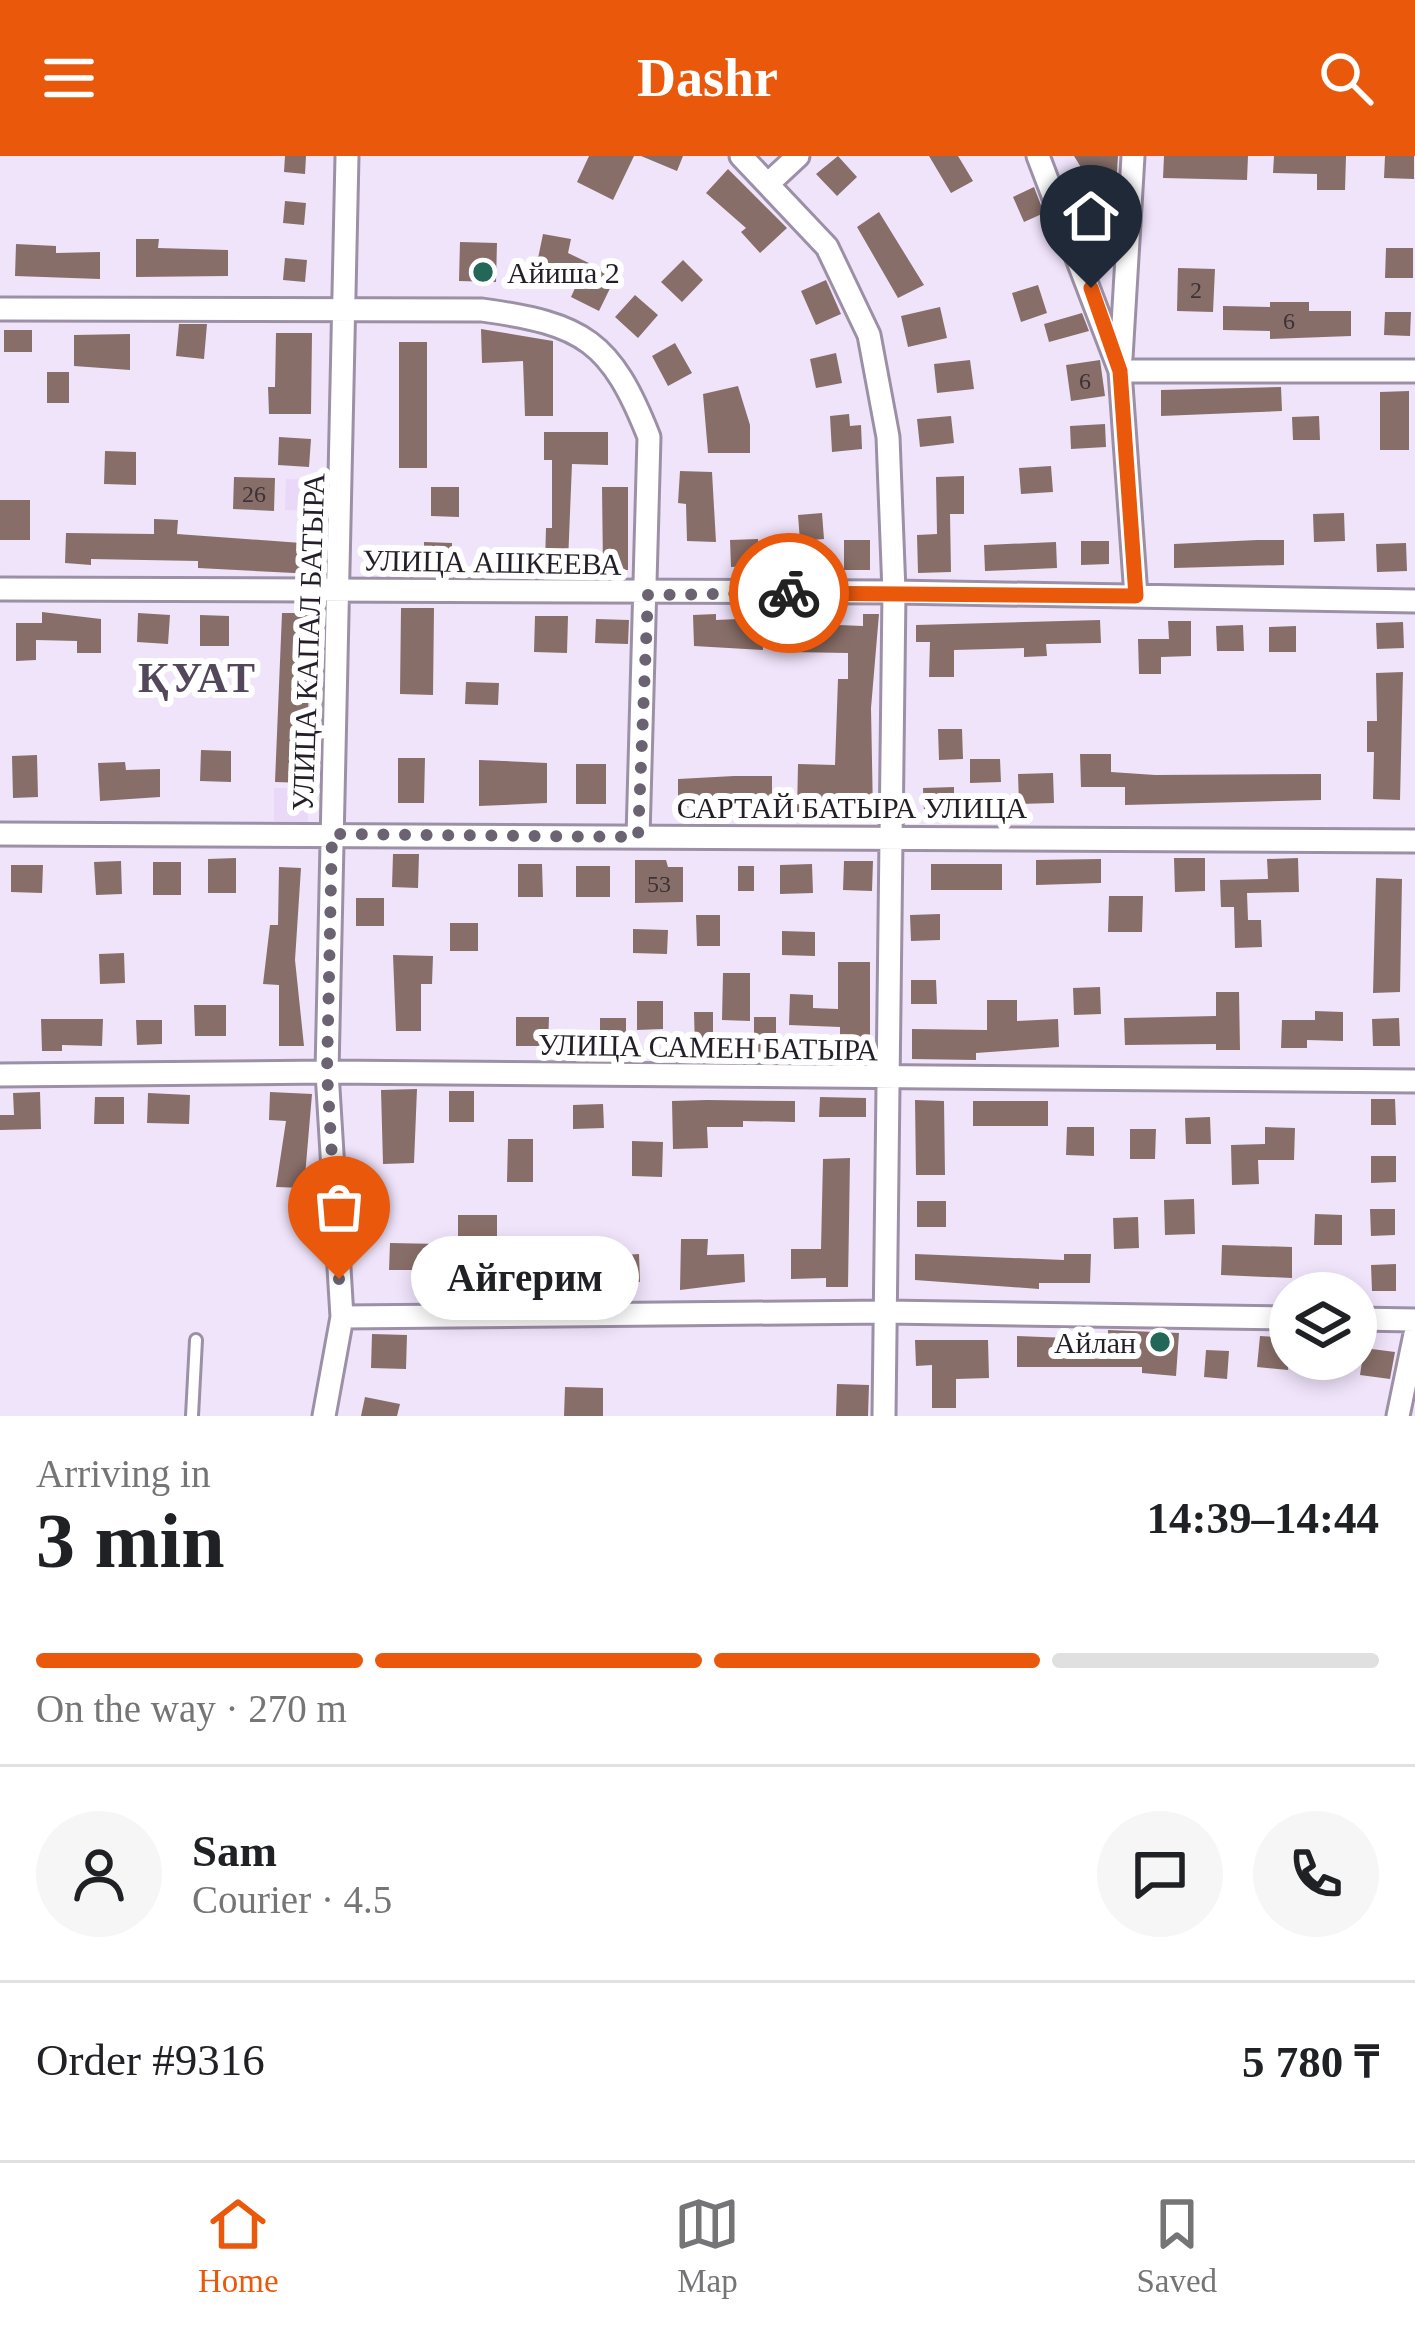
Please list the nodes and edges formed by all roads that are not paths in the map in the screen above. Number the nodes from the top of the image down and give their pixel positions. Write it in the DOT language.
graph roads {
  1 [pos="347,156"];
  2 [pos="741,156"];
  3 [pos="798,156"];
  4 [pos="1038,156"];
  5 [pos="1132,156"];
  6 [pos="770,182"];
  7 [pos="0,309"];
  8 [pos="348,309"];
  9 [pos="1120,371"];
  10 [pos="1415,371"];
  11 [pos="0,589"];
  12 [pos="338,590"];
  13 [pos="894,592"];
  14 [pos="648,595"];
  15 [pos="1136,596"];
  16 [pos="1415,601"];
  17 [pos="0,834"];
  18 [pos="332,834"];
  19 [pos="887,836"];
  20 [pos="638,837"];
  21 [pos="1415,841"];
  22 [pos="327,1072"];
  23 [pos="0,1075"];
  24 [pos="886,1079"];
  25 [pos="1415,1081"];
  26 [pos="886,1312"];
  27 [pos="342,1317"];
  28 [pos="1269,1318"];
  29 [pos="1377,1319"];
  30 [pos="1415,1320"];
  31 [pos="1415,1334"];
  32 [pos="196,1340"];
  33 [pos="192,1416"];
  34 [pos="324,1416"];
  35 [pos="884,1416"];
  36 [pos="1398,1416"];
  1 -- 8 [label="street, УЛИЦА КАПАЛ БАТЫРА"];
  2 -- 6 [label="street"];
  3 -- 6 [label="street"];
  4 -- 9 [label="street"];
  5 -- 9 [label="street"];
  6 -- 13 [label="street"];
  7 -- 8 [label="street"];
  8 -- 12 [label="street, УЛИЦА КАПАЛ БАТЫРА"];
  8 -- 14 [label="street"];
  9 -- 10 [label="street"];
  9 -- 15 [label="street"];
  11 -- 12 [label="street, УЛИЦА АШКЕЕВА"];
  12 -- 14 [label="street, УЛИЦА АШКЕЕВА"];
  12 -- 18 [label="street, УЛИЦА КАПАЛ БАТЫРА"];
  13 -- 14 [label="street, УЛИЦА АШКЕЕВА"];
  13 -- 15 [label="street, УЛИЦА АШКЕЕВА"];
  13 -- 19 [label="street"];
  14 -- 20 [label="street"];
  15 -- 16 [label="street, УЛИЦА АШКЕЕВА"];
  17 -- 18 [label="street, САРТАЙ БАТЫРА УЛИЦА"];
  18 -- 20 [label="street, САРТАЙ БАТЫРА УЛИЦА"];
  18 -- 22 [label="street, УЛИЦА КАПАЛ БАТЫРА"];
  19 -- 20 [label="street, САРТАЙ БАТЫРА УЛИЦА"];
  19 -- 21 [label="street, САРТАЙ БАТЫРА УЛИЦА"];
  19 -- 24 [label="street"];
  22 -- 23 [label="street, УЛИЦА САМЕН БАТЫРА"];
  22 -- 24 [label="street, УЛИЦА САМЕН БАТЫРА"];
  22 -- 27 [label="street, УЛИЦА КАПАЛ БАТЫРА"];
  24 -- 25 [label="street, УЛИЦА САМЕН БАТЫРА"];
  24 -- 26 [label="street"];
  26 -- 27 [label="street"];
  26 -- 28 [label="street"];
  26 -- 35 [label="street"];
  27 -- 34 [label="street, УЛИЦА КАПАЛ БАТЫРА"];
  29 -- 30 [label="street"];
  31 -- 36 [label="street"];
  32 -- 33 [label="lane"];
}
